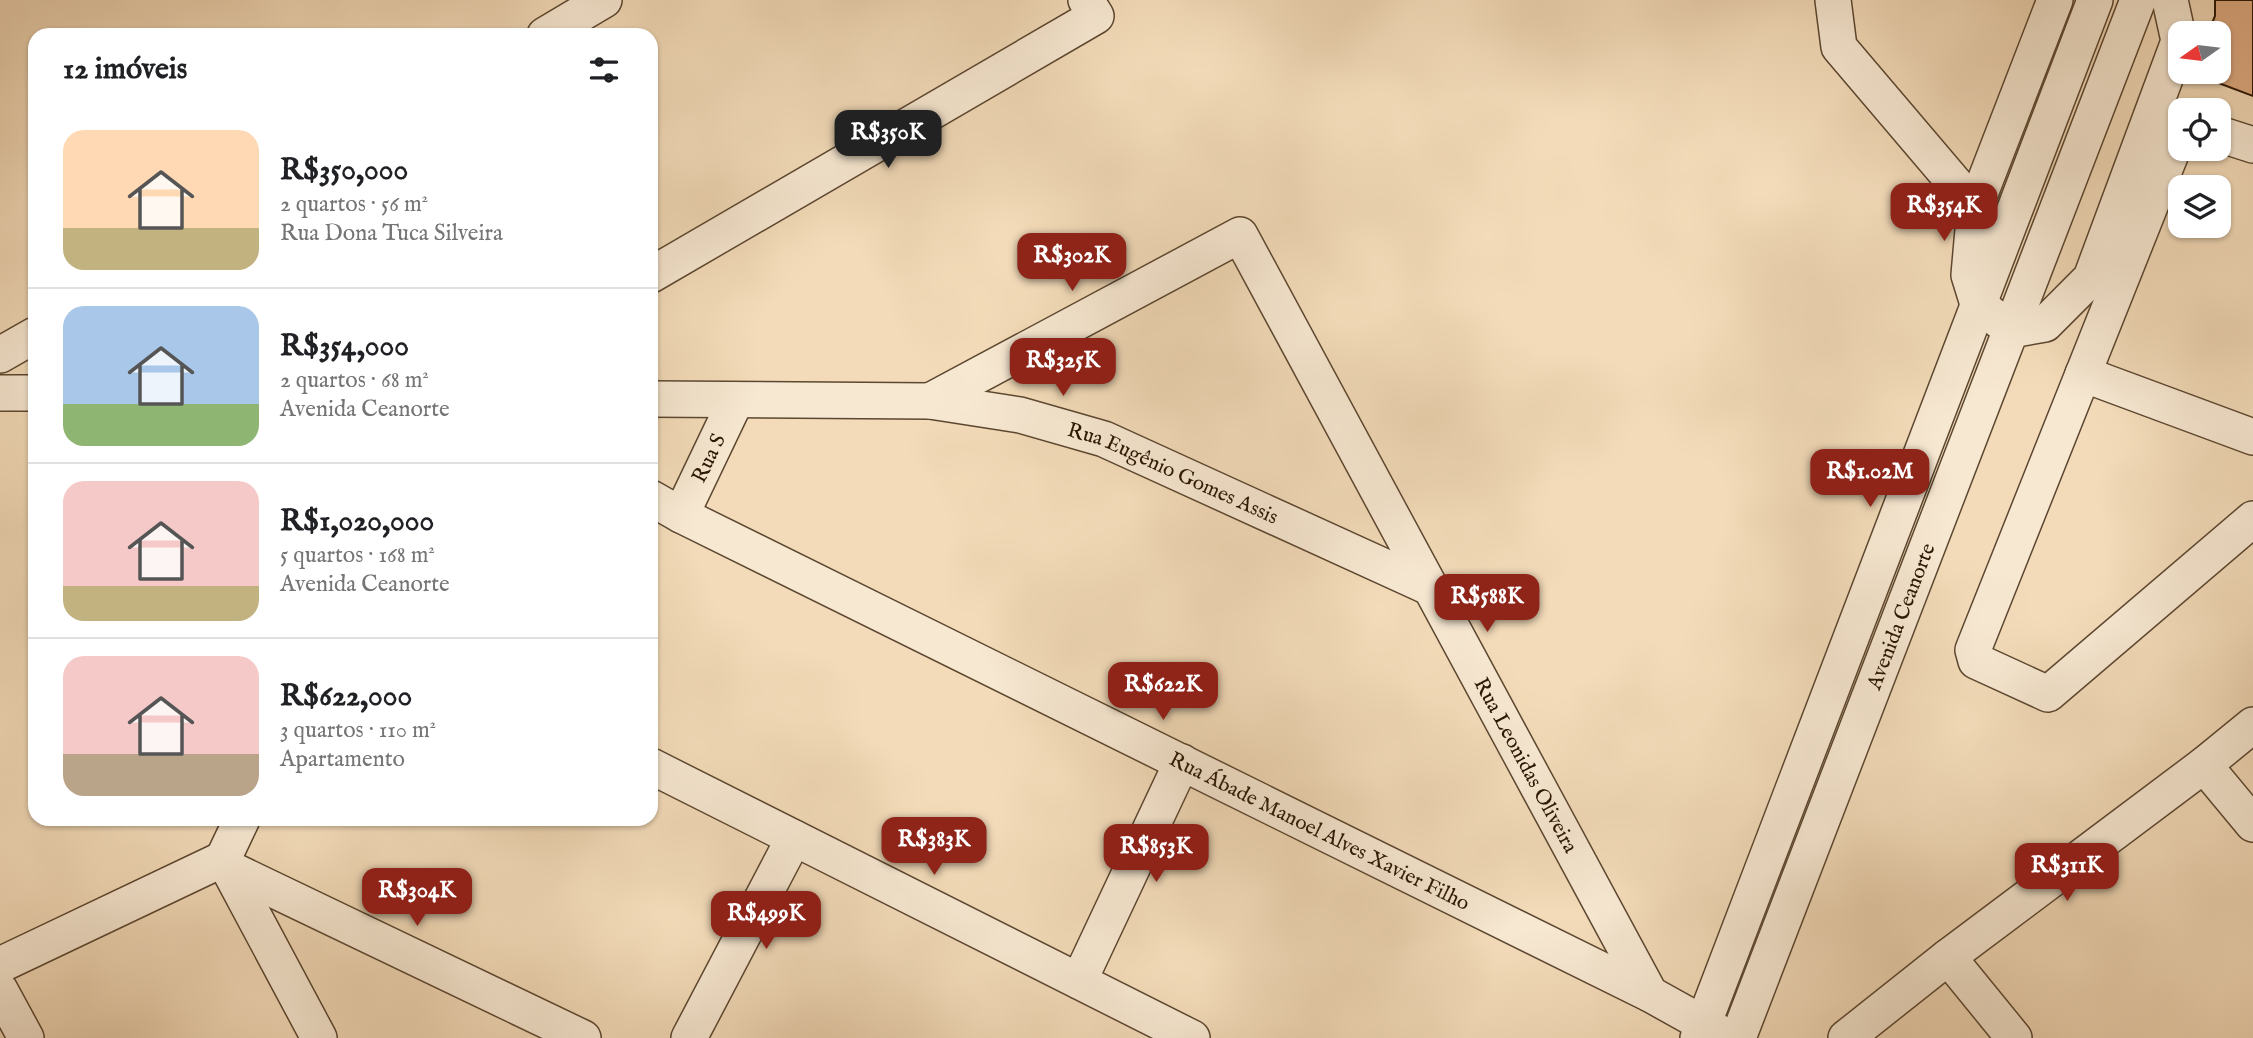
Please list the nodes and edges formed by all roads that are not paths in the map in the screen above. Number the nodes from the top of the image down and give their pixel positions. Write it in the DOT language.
graph roads {
  1 [pos="604,0"];
  2 [pos="1814,0"];
  3 [pos="1833,0"];
  4 [pos="2055,0"];
  5 [pos="2095,0"];
  6 [pos="2138,0"];
  7 [pos="2170,0"];
  8 [pos="1091,8"];
  9 [pos="557,28"];
  10 [pos="1839,47"];
  11 [pos="2173,98"];
  12 [pos="2168,127"];
  13 [pos="2168,130"];
  14 [pos="2231,138"];
  15 [pos="2253,145"];
  16 [pos="1975,207"];
  17 [pos="658,271"];
  18 [pos="1978,304"];
  19 [pos="2011,330"];
  20 [pos="28,339"];
  21 [pos="0,355"];
  22 [pos="2083,374"];
  23 [pos="0,393"];
  24 [pos="28,393"];
  25 [pos="658,399"];
  26 [pos="736,400"];
  27 [pos="930,401"];
  28 [pos="2253,438"];
  29 [pos="658,502"];
  30 [pos="681,515"];
  31 [pos="2253,519"];
  32 [pos="1431,588"];
  33 [pos="2253,725"];
  34 [pos="1182,762"];
  35 [pos="2204,765"];
  36 [pos="658,770"];
  37 [pos="2253,824"];
  38 [pos="239,826"];
  39 [pos="794,838"];
  40 [pos="225,863"];
  41 [pos="1948,957"];
  42 [pos="0,965"];
  43 [pos="1079,981"];
  44 [pos="0,990"];
  45 [pos="1650,993"];
  46 [pos="1710,1033"];
  47 [pos="26,1038"];
  48 [pos="319,1038"];
  49 [pos="583,1038"];
  50 [pos="689,1038"];
  51 [pos="1192,1038"];
  52 [pos="1738,1038"];
  53 [pos="1846,1038"];
  54 [pos="2014,1038"];
  1 -- 9 [label="street"];
  2 -- 10 [label="street"];
  3 -- 10 [label="street"];
  4 -- 16 [label="street"];
  5 -- 18 [label="street, Avenida Ceanorte"];
  6 -- 19 [label="street, Avenida Ceanorte"];
  7 -- 11 [label="street"];
  8 -- 17 [label="street"];
  10 -- 16 [label="street"];
  12 -- 19 [label="street"];
  13 -- 22 [label="street"];
  14 -- 15 [label="street"];
  16 -- 18 [label="street"];
  18 -- 19 [label="street"];
  18 -- 46 [label="street, Avenida Ceanorte"];
  19 -- 52 [label="street, Avenida Ceanorte"];
  20 -- 21 [label="street"];
  22 -- 28 [label="street"];
  22 -- 31 [label="street"];
  23 -- 24 [label="street"];
  25 -- 26 [label="street, Rua Eugênio Gomes Assis"];
  26 -- 27 [label="street, Rua Eugênio Gomes Assis"];
  26 -- 30 [label="street, Rua S"];
  27 -- 32 [label="street, Rua Eugênio Gomes Assis"];
  27 -- 32 [label="street, Rua Leonidas Oliveira"];
  29 -- 30 [label="street, Rua Ábade Manoel Alves Xavier Filho"];
  30 -- 34 [label="street, Rua Ábade Manoel Alves Xavier Filho"];
  32 -- 45 [label="street, Rua Leonidas Oliveira"];
  33 -- 35 [label="street"];
  34 -- 43 [label="street"];
  34 -- 45 [label="street, Rua Ábade Manoel Alves Xavier Filho"];
  35 -- 37 [label="street"];
  35 -- 41 [label="street"];
  36 -- 39 [label="street"];
  38 -- 40 [label="street"];
  39 -- 43 [label="street"];
  39 -- 50 [label="street"];
  40 -- 42 [label="street"];
  40 -- 48 [label="street"];
  40 -- 49 [label="street"];
  41 -- 53 [label="street"];
  41 -- 54 [label="street"];
  43 -- 51 [label="street"];
  44 -- 47 [label="street"];
  45 -- 46 [label="street"];
}
